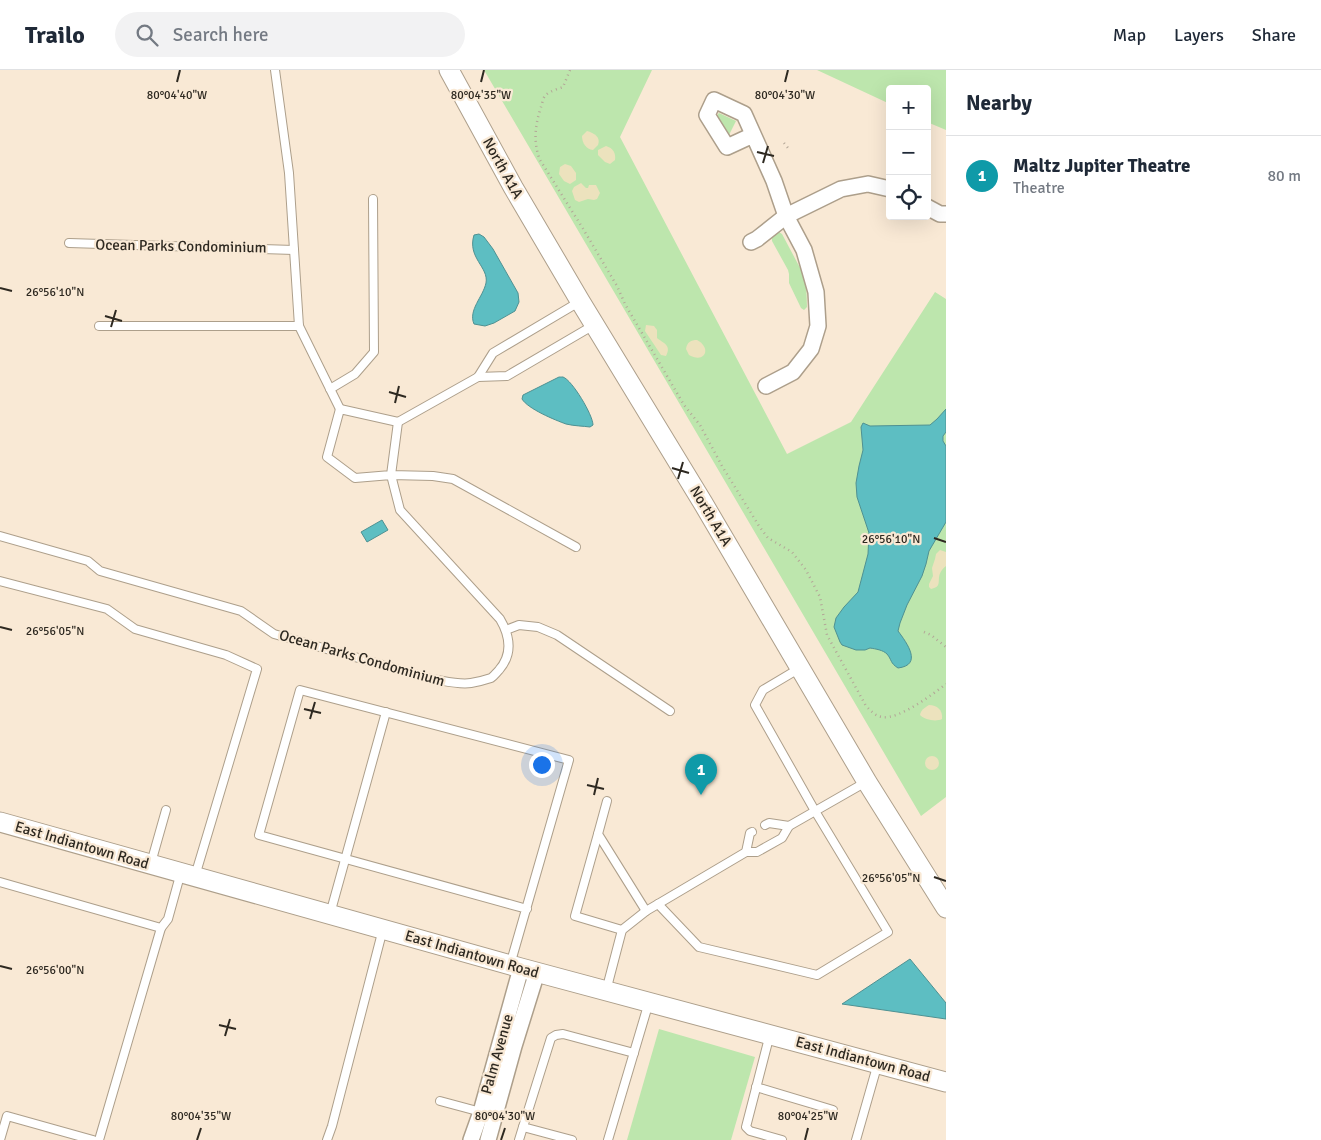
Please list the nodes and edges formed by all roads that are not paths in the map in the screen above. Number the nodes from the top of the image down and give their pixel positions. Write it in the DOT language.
graph roads {
  1 [pos="275,70"];
  2 [pos="449,70"];
  3 [pos="753,135"];
  4 [pos="886,188"];
  5 [pos="373,199"];
  6 [pos="931,210"];
  7 [pos="946,214"];
  8 [pos="786,216"];
  9 [pos="750,242"];
  10 [pos="69,243"];
  11 [pos="294,250"];
  12 [pos="580,301"];
  13 [pos="595,324"];
  14 [pos="99,326"];
  15 [pos="298,326"];
  16 [pos="478,377"];
  17 [pos="766,386"];
  18 [pos="330,388"];
  19 [pos="340,409"];
  20 [pos="398,422"];
  21 [pos="391,475"];
  22 [pos="0,536"];
  23 [pos="576,547"];
  24 [pos="0,581"];
  25 [pos="506,630"];
  26 [pos="800,668"];
  27 [pos="670,711"];
  28 [pos="386,712"];
  29 [pos="867,782"];
  30 [pos="606,801"];
  31 [pos="166,810"];
  32 [pos="816,811"];
  33 [pos="0,822"];
  34 [pos="765,825"];
  35 [pos="789,826"];
  36 [pos="752,832"];
  37 [pos="598,834"];
  38 [pos="746,852"];
  39 [pos="345,859"];
  40 [pos="151,864"];
  41 [pos="188,874"];
  42 [pos="0,882"];
  43 [pos="658,904"];
  44 [pos="946,908"];
  45 [pos="526,909"];
  46 [pos="646,911"];
  47 [pos="330,914"];
  48 [pos="161,928"];
  49 [pos="383,929"];
  50 [pos="622,930"];
  51 [pos="523,968"];
  52 [pos="606,991"];
  53 [pos="649,1002"];
  54 [pos="770,1034"];
  55 [pos="634,1053"];
  56 [pos="878,1064"];
  57 [pos="946,1082"];
  58 [pos="756,1087"];
  59 [pos="440,1101"];
  60 [pos="833,1110"];
  61 [pos="480,1112"];
  62 [pos="524,1126"];
  63 [pos="0,1140"];
  64 [pos="93,1140"];
  65 [pos="98,1140"];
  66 [pos="327,1140"];
  67 [pos="471,1140"];
  68 [pos="488,1140"];
  69 [pos="519,1140"];
  70 [pos="572,1140"];
  71 [pos="608,1140"];
  72 [pos="782,1140"];
  73 [pos="856,1140"];
  1 -- 11 [label="lane"];
  2 -- 12 [label="street, North A1A"];
  3 -- 8 [label="street"];
  4 -- 8 [label="street"];
  5 -- 18 [label="lane"];
  6 -- 7 [label="street"];
  8 -- 9 [label="street"];
  8 -- 17 [label="street"];
  10 -- 11 [label="lane, Ocean Parks Condominium"];
  11 -- 15 [label="lane"];
  12 -- 13 [label="street, North A1A"];
  12 -- 16 [label="lane"];
  13 -- 16 [label="lane"];
  13 -- 26 [label="street, North A1A"];
  14 -- 15 [label="lane"];
  15 -- 18 [label="lane"];
  16 -- 20 [label="lane"];
  18 -- 19 [label="lane"];
  19 -- 20 [label="lane"];
  19 -- 21 [label="lane"];
  20 -- 21 [label="lane"];
  21 -- 23 [label="lane"];
  21 -- 25 [label="lane"];
  22 -- 25 [label="lane, Ocean Parks Condominium"];
  24 -- 41 [label="lane"];
  25 -- 27 [label="lane"];
  26 -- 29 [label="street, North A1A"];
  26 -- 32 [label="lane"];
  28 -- 39 [label="lane"];
  28 -- 39 [label="lane"];
  28 -- 45 [label="lane"];
  29 -- 32 [label="lane"];
  29 -- 44 [label="street, North A1A"];
  30 -- 37 [label="lane"];
  31 -- 40 [label="lane"];
  32 -- 35 [label="lane"];
  32 -- 43 [label="lane"];
  33 -- 40 [label="street, East Indiantown Road"];
  34 -- 35 [label="lane"];
  35 -- 38 [label="lane"];
  36 -- 38 [label="lane"];
  37 -- 46 [label="lane"];
  37 -- 50 [label="lane"];
  38 -- 43 [label="lane"];
  39 -- 45 [label="lane"];
  39 -- 47 [label="lane"];
  40 -- 41 [label="street, East Indiantown Road"];
  41 -- 47 [label="street, East Indiantown Road"];
  41 -- 48 [label="lane"];
  42 -- 48 [label="lane"];
  43 -- 46 [label="lane"];
  45 -- 51 [label="lane"];
  46 -- 50 [label="lane"];
  47 -- 49 [label="street, East Indiantown Road"];
  48 -- 65 [label="lane"];
  49 -- 51 [label="street, East Indiantown Road"];
  49 -- 66 [label="lane"];
  50 -- 52 [label="lane"];
  51 -- 52 [label="street, East Indiantown Road"];
  51 -- 61 [label="street, Palm Avenue"];
  51 -- 68 [label="street, Palm Avenue"];
  52 -- 53 [label="street, East Indiantown Road"];
  53 -- 54 [label="street, East Indiantown Road"];
  53 -- 55 [label="lane"];
  54 -- 56 [label="street, East Indiantown Road"];
  54 -- 58 [label="lane"];
  55 -- 62 [label="lane"];
  55 -- 71 [label="lane"];
  56 -- 57 [label="street, East Indiantown Road"];
  56 -- 73 [label="lane"];
  58 -- 60 [label="lane"];
  58 -- 72 [label="lane"];
  59 -- 61 [label="lane"];
  61 -- 67 [label="street, Palm Avenue"];
  62 -- 69 [label="lane"];
  62 -- 70 [label="lane"];
  63 -- 64 [label="lane"];
}
